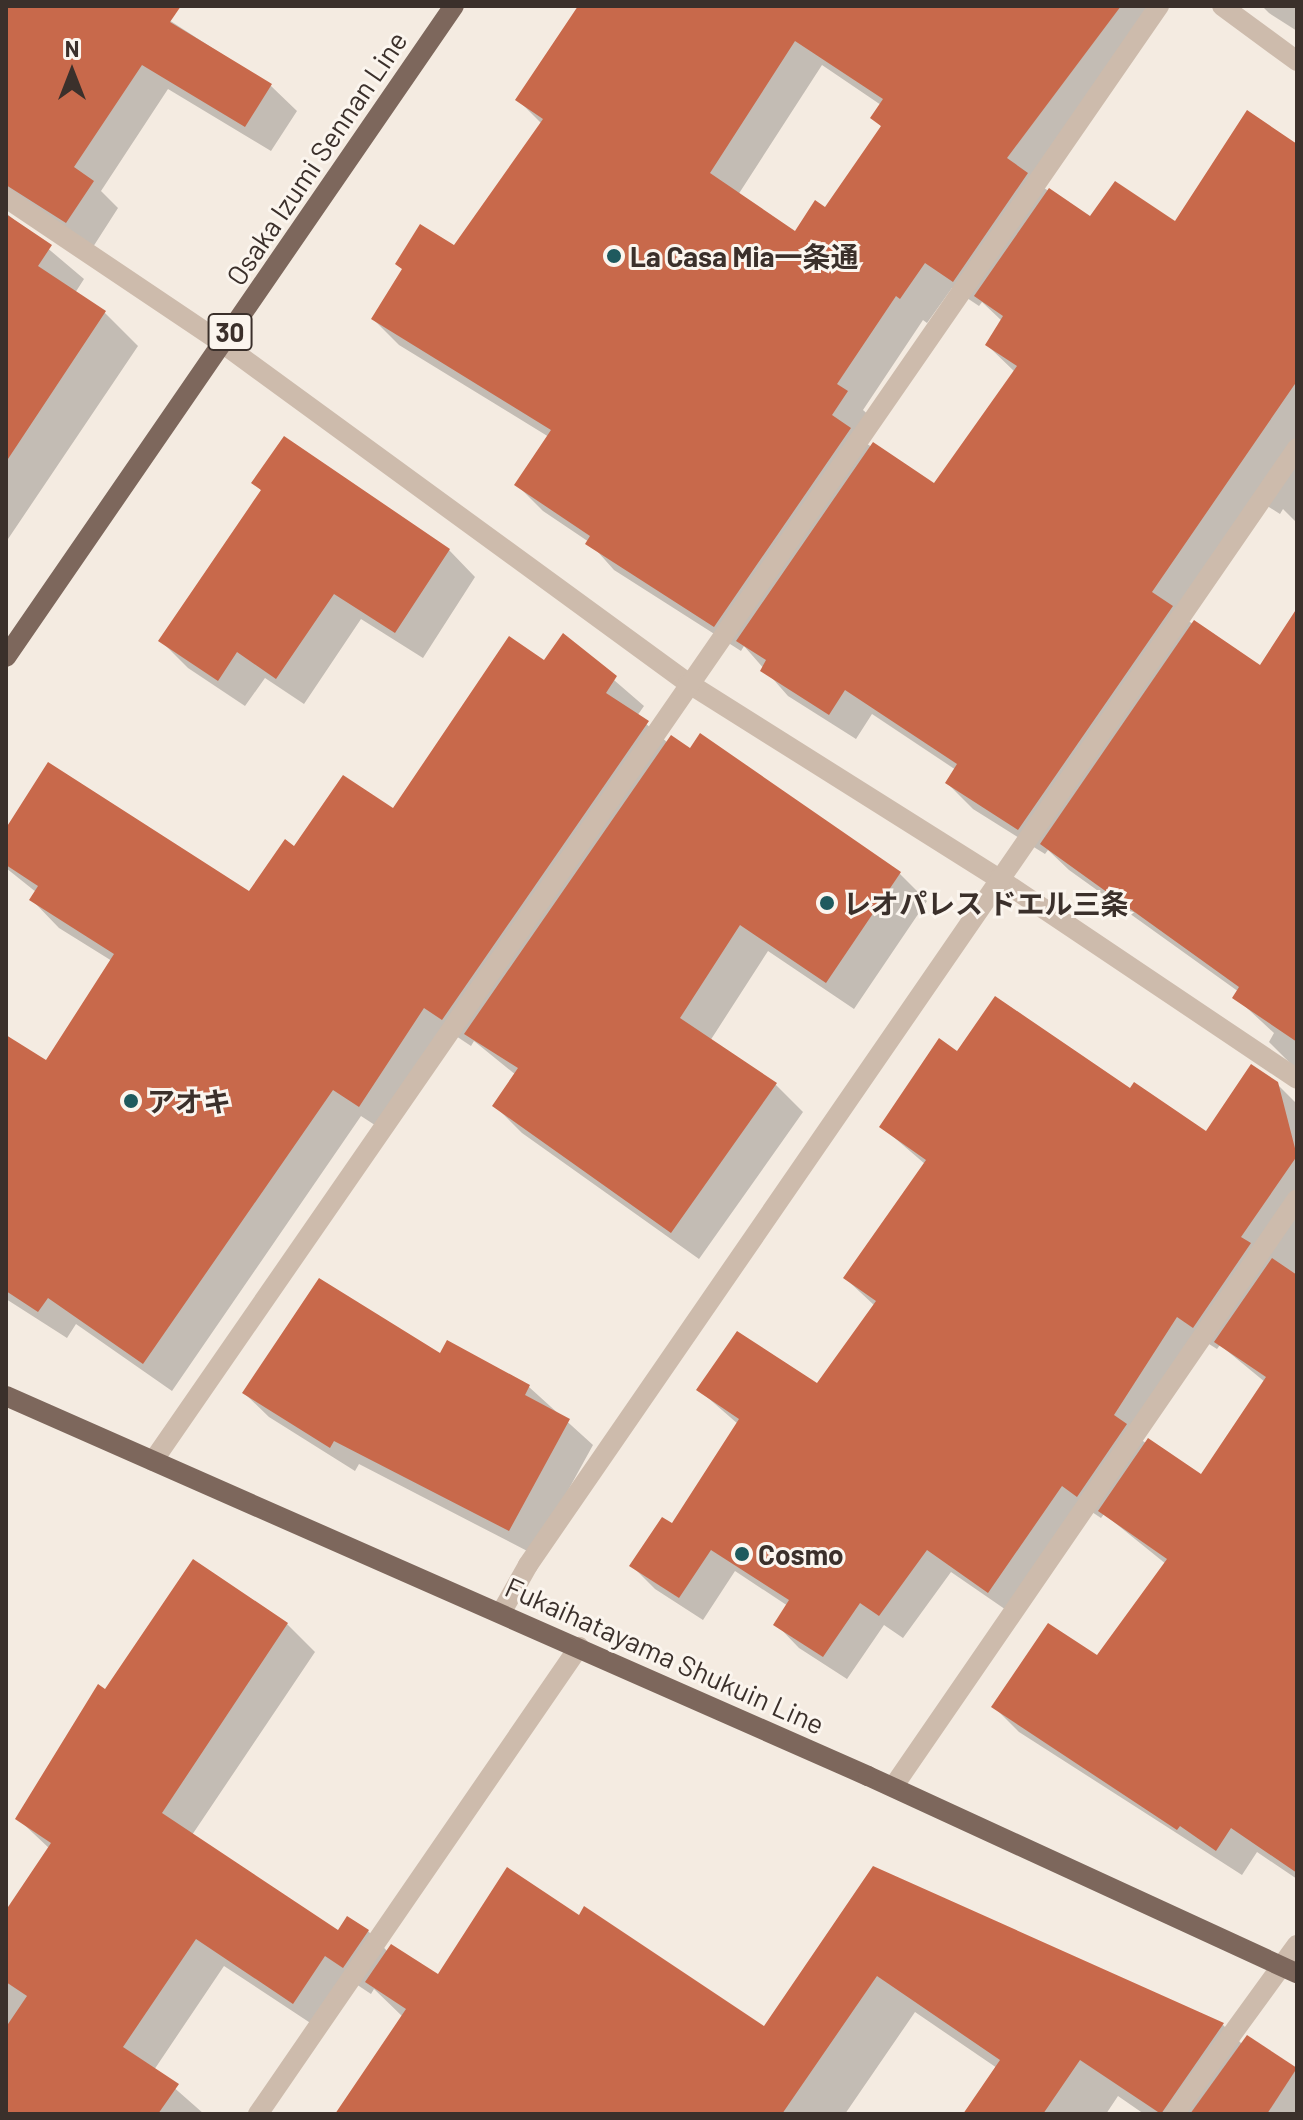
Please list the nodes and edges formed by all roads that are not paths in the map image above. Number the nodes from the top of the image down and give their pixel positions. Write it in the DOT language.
graph roads {
  1 [pos="454,6"];
  2 [pos="1159,6"];
  3 [pos="1222,6"];
  4 [pos="1297,61"];
  5 [pos="6,198"];
  6 [pos="222,343"];
  7 [pos="1297,448"];
  8 [pos="6,657"];
  9 [pos="688,683"];
  10 [pos="998,878"];
  11 [pos="1297,1079"];
  12 [pos="1297,1199"];
  13 [pos="6,1396"];
  14 [pos="153,1461"];
  15 [pos="501,1613"];
  16 [pos="579,1647"];
  17 [pos="893,1787"];
  18 [pos="1297,1945"];
  19 [pos="1289,1970"];
  20 [pos="258,2114"];
  21 [pos="1174,2114"];
  1 -- 6 [label="main road, Osaka Izumi Sennan Line / 30"];
  2 -- 9 [label="street"];
  3 -- 4 [label="street"];
  5 -- 6 [label="street"];
  6 -- 8 [label="main road, Osaka Izumi Sennan Line / 30"];
  6 -- 9 [label="street"];
  7 -- 10 [label="street"];
  9 -- 10 [label="street"];
  9 -- 14 [label="street"];
  10 -- 11 [label="street"];
  10 -- 15 [label="street"];
  12 -- 17 [label="street"];
  13 -- 14 [label="main road, Fukaihatayama Shukuin Line"];
  14 -- 15 [label="main road, Fukaihatayama Shukuin Line"];
  15 -- 16 [label="main road, Fukaihatayama Shukuin Line"];
  16 -- 17 [label="main road, Fukaihatayama Shukuin Line"];
  16 -- 20 [label="street"];
  17 -- 19 [label="main road, Fukaihatayama Shukuin Line"];
  18 -- 19 [label="street"];
  19 -- 21 [label="street"];
}
